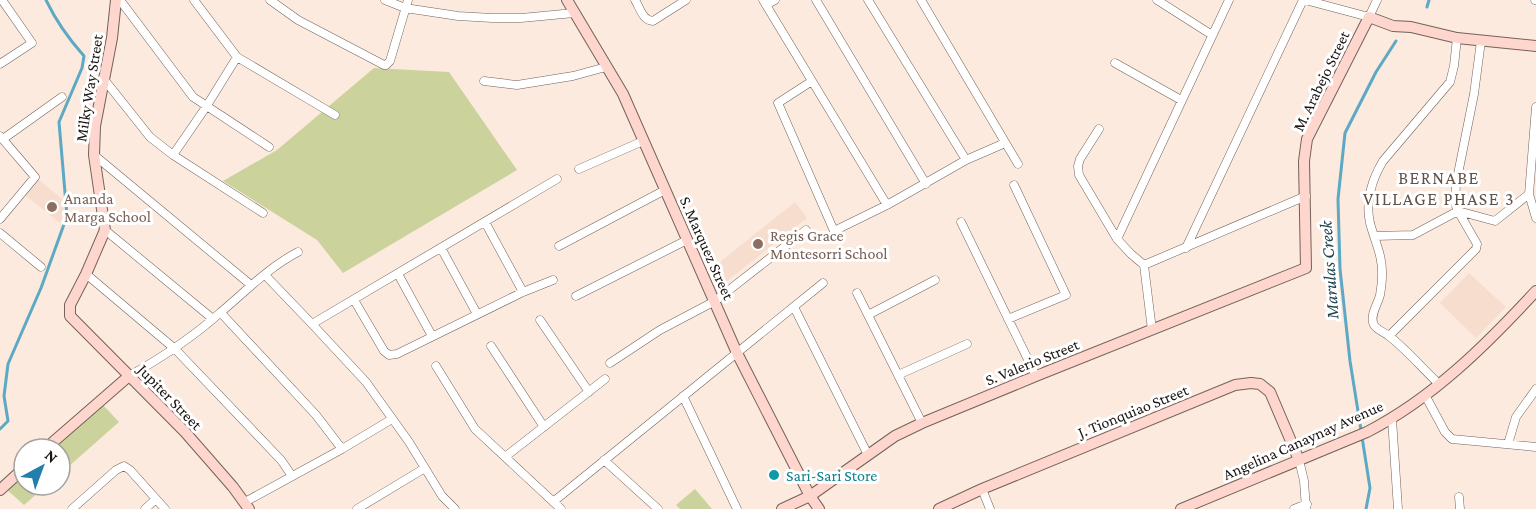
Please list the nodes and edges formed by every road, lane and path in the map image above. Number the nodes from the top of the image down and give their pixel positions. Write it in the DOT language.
graph roads {
  1 [pos="2,0"];
  2 [pos="118,0"];
  3 [pos="194,0"];
  4 [pos="270,0"];
  5 [pos="385,0"];
  6 [pos="408,0"];
  7 [pos="567,0"];
  8 [pos="635,0"];
  9 [pos="686,0"];
  10 [pos="775,0"];
  11 [pos="816,0"];
  12 [pos="868,0"];
  13 [pos="921,0"];
  14 [pos="1157,0"];
  15 [pos="1229,0"];
  16 [pos="1304,0"];
  17 [pos="1377,0"];
  18 [pos="764,2"];
  19 [pos="405,9"];
  20 [pos="574,13"];
  21 [pos="1369,17"];
  22 [pos="1212,35"];
  23 [pos="1457,38"];
  24 [pos="1481,40"];
  25 [pos="1536,46"];
  26 [pos="237,57"];
  27 [pos="1115,63"];
  28 [pos="0,64"];
  29 [pos="606,67"];
  30 [pos="103,78"];
  31 [pos="484,81"];
  32 [pos="812,81"];
  33 [pos="62,97"];
  34 [pos="1181,100"];
  35 [pos="206,107"];
  36 [pos="1536,107"];
  37 [pos="335,115"];
  38 [pos="1099,129"];
  39 [pos="1,137"];
  40 [pos="643,141"];
  41 [pos="1005,143"];
  42 [pos="269,147"];
  43 [pos="94,155"];
  44 [pos="173,155"];
  45 [pos="966,160"];
  46 [pos="1018,164"];
  47 [pos="579,169"];
  48 [pos="557,179"];
  49 [pos="926,184"];
  50 [pos="1014,185"];
  51 [pos="664,190"];
  52 [pos="1529,194"];
  53 [pos="1306,196"];
  54 [pos="887,205"];
  55 [pos="1458,211"];
  56 [pos="262,213"];
  57 [pos="1536,218"];
  58 [pos="0,219"];
  59 [pos="485,222"];
  60 [pos="961,222"];
  61 [pos="105,230"];
  62 [pos="806,230"];
  63 [pos="0,233"];
  64 [pos="1375,236"];
  65 [pos="1117,238"];
  66 [pos="687,240"];
  67 [pos="560,246"];
  68 [pos="441,248"];
  69 [pos="1186,248"];
  70 [pos="298,252"];
  71 [pos="1144,265"];
  72 [pos="41,267"];
  73 [pos="1306,268"];
  74 [pos="86,274"];
  75 [pos="398,274"];
  76 [pos="265,275"];
  77 [pos="553,280"];
  78 [pos="935,280"];
  79 [pos="823,283"];
  80 [pos="251,285"];
  81 [pos="1536,291"];
  82 [pos="523,292"];
  83 [pos="857,293"];
  84 [pos="576,296"];
  85 [pos="354,300"];
  86 [pos="715,301"];
  87 [pos="794,307"];
  88 [pos="221,313"];
  89 [pos="477,314"];
  90 [pos="868,315"];
  91 [pos="213,319"];
  92 [pos="1008,319"];
  93 [pos="540,320"];
  94 [pos="312,324"];
  95 [pos="1152,330"];
  96 [pos="432,336"];
  97 [pos="1389,336"];
  98 [pos="967,344"];
  99 [pos="490,346"];
  100 [pos="175,349"];
  101 [pos="737,353"];
  102 [pos="610,363"];
  103 [pos="436,366"];
  104 [pos="898,375"];
  105 [pos="129,376"];
  106 [pos="1036,376"];
  107 [pos="605,379"];
  108 [pos="1439,384"];
  109 [pos="1536,389"];
  110 [pos="588,392"];
  111 [pos="1425,395"];
  112 [pos="683,396"];
  113 [pos="392,419"];
  114 [pos="1392,419"];
  115 [pos="922,423"];
  116 [pos="544,427"];
  117 [pos="59,437"];
  118 [pos="1508,444"];
  119 [pos="1536,447"];
  120 [pos="342,449"];
  121 [pos="868,454"];
  122 [pos="505,457"];
  123 [pos="604,460"];
  124 [pos="1299,460"];
  125 [pos="425,468"];
  126 [pos="292,476"];
  127 [pos="12,479"];
  128 [pos="982,489"];
  129 [pos="0,490"];
  130 [pos="810,496"];
  131 [pos="1459,497"];
  132 [pos="156,499"];
  133 [pos="553,501"];
  134 [pos="247,506"];
  135 [pos="1307,506"];
  136 [pos="72,509"];
  137 [pos="145,509"];
  138 [pos="165,509"];
  139 [pos="357,509"];
  140 [pos="455,509"];
  141 [pos="561,509"];
  142 [pos="658,509"];
  143 [pos="738,509"];
  144 [pos="782,509"];
  145 [pos="819,509"];
  146 [pos="939,509"];
  147 [pos="990,509"];
  148 [pos="1181,509"];
  149 [pos="1294,509"];
  150 [pos="1398,509"];
  151 [pos="1460,509"];
  1 -- 28 [label="street"];
  2 -- 30 [label="street, Milky Way Street"];
  2 -- 35 [label="street"];
  3 -- 26 [label="street"];
  4 -- 19 [label="street"];
  5 -- 19 [label="street"];
  6 -- 19 [label="street"];
  7 -- 20 [label="street, S. Marquez Street"];
  8 -- 9 [label="street"];
  10 -- 18 [label="street"];
  11 -- 49 [label="street"];
  12 -- 45 [label="street"];
  13 -- 41 [label="street"];
  14 -- 22 [label="street"];
  15 -- 22 [label="street"];
  16 -- 21 [label="street"];
  16 -- 69 [label="street"];
  17 -- 21 [label="street"];
  18 -- 32 [label="street"];
  19 -- 20 [label="street"];
  20 -- 29 [label="street, S. Marquez Street"];
  21 -- 23 [label="street"];
  21 -- 53 [label="street, M. Arabejo Street"];
  22 -- 34 [label="street"];
  23 -- 24 [label="street"];
  23 -- 64 [label="street"];
  24 -- 25 [label="street"];
  24 -- 55 [label="street"];
  26 -- 35 [label="street"];
  26 -- 37 [label="street"];
  27 -- 34 [label="street"];
  29 -- 31 [label="street"];
  29 -- 40 [label="street, S. Marquez Street"];
  30 -- 43 [label="street, Milky Way Street"];
  30 -- 44 [label="street"];
  32 -- 54 [label="street"];
  32 -- 54 [label="street"];
  33 -- 39 [label="street"];
  34 -- 65 [label="street"];
  35 -- 42 [label="street"];
  35 -- 44 [label="street"];
  36 -- 52 [label="street"];
  38 -- 65 [label="street"];
  39 -- 58 [label="street"];
  40 -- 47 [label="street"];
  40 -- 51 [label="street, S. Marquez Street"];
  41 -- 45 [label="street"];
  41 -- 46 [label="street"];
  43 -- 61 [label="street, Milky Way Street"];
  43 -- 80 [label="street"];
  44 -- 56 [label="street"];
  45 -- 49 [label="street"];
  48 -- 59 [label="street"];
  49 -- 54 [label="street"];
  50 -- 92 [label="street"];
  51 -- 66 [label="street, S. Marquez Street"];
  51 -- 67 [label="street"];
  52 -- 55 [label="street"];
  52 -- 57 [label="street"];
  53 -- 69 [label="street"];
  53 -- 73 [label="street, M. Arabejo Street"];
  55 -- 64 [label="street"];
  55 -- 97 [label="street"];
  59 -- 68 [label="street"];
  59 -- 82 [label="street"];
  60 -- 92 [label="street"];
  61 -- 74 [label="street"];
  61 -- 91 [label="street"];
  62 -- 86 [label="street"];
  63 -- 72 [label="street"];
  64 -- 97 [label="street"];
  65 -- 71 [label="street"];
  66 -- 84 [label="street"];
  66 -- 86 [label="street, S. Marquez Street"];
  68 -- 75 [label="street"];
  68 -- 89 [label="street"];
  69 -- 71 [label="street"];
  70 -- 76 [label="street"];
  71 -- 95 [label="street"];
  73 -- 95 [label="street, S. Valerio Street"];
  74 -- 100 [label="street"];
  74 -- 105 [label="street, Jupiter Street"];
  75 -- 85 [label="street"];
  75 -- 96 [label="street"];
  76 -- 80 [label="street"];
  76 -- 94 [label="street"];
  77 -- 82 [label="street"];
  78 -- 90 [label="street"];
  79 -- 87 [label="street"];
  80 -- 88 [label="street"];
  81 -- 108 [label="street, Angelina Canaynay Avenue"];
  82 -- 89 [label="street"];
  83 -- 90 [label="street"];
  85 -- 94 [label="street"];
  85 -- 96 [label="street"];
  86 -- 101 [label="street, S. Marquez Street"];
  86 -- 102 [label="street"];
  87 -- 101 [label="street"];
  87 -- 121 [label="street"];
  88 -- 91 [label="street"];
  88 -- 120 [label="street"];
  89 -- 96 [label="street"];
  90 -- 104 [label="street"];
  91 -- 100 [label="street"];
  92 -- 106 [label="street"];
  93 -- 110 [label="street"];
  94 -- 113 [label="street"];
  95 -- 106 [label="street, S. Valerio Street"];
  97 -- 108 [label="street"];
  98 -- 104 [label="street"];
  99 -- 116 [label="street"];
  100 -- 105 [label="street"];
  100 -- 126 [label="street"];
  101 -- 112 [label="street"];
  101 -- 130 [label="street, S. Marquez Street"];
  103 -- 122 [label="street"];
  104 -- 115 [label="street"];
  105 -- 117 [label="street"];
  105 -- 134 [label="street, Jupiter Street"];
  106 -- 115 [label="street, S. Valerio Street"];
  107 -- 110 [label="street"];
  108 -- 111 [label="street, Angelina Canaynay Avenue"];
  109 -- 118 [label="street"];
  110 -- 116 [label="street"];
  111 -- 114 [label="street, Angelina Canaynay Avenue"];
  111 -- 118 [label="street"];
  112 -- 123 [label="street"];
  112 -- 143 [label="street"];
  113 -- 120 [label="street"];
  113 -- 125 [label="street"];
  114 -- 124 [label="street, Angelina Canaynay Avenue"];
  114 -- 150 [label="street"];
  115 -- 121 [label="street, S. Valerio Street"];
  116 -- 122 [label="street"];
  118 -- 119 [label="street"];
  120 -- 126 [label="street"];
  121 -- 130 [label="street, S. Valerio Street"];
  122 -- 133 [label="street"];
  123 -- 133 [label="street"];
  123 -- 142 [label="street"];
  124 -- 128 [label="street, J. Tionquiao Street"];
  124 -- 135 [label="street"];
  124 -- 148 [label="street, Angelina Canaynay Avenue"];
  125 -- 139 [label="street"];
  125 -- 140 [label="street"];
  126 -- 134 [label="street"];
  127 -- 129 [label="street"];
  128 -- 146 [label="street, J. Tionquiao Street"];
  128 -- 147 [label="street"];
  130 -- 144 [label="street, S. Valerio Street"];
  130 -- 145 [label="street, S. Marquez Street"];
  131 -- 151 [label="street"];
  132 -- 136 [label="street"];
  132 -- 137 [label="street"];
  132 -- 138 [label="street"];
  133 -- 141 [label="street"];
  135 -- 149 [label="street"];
}
